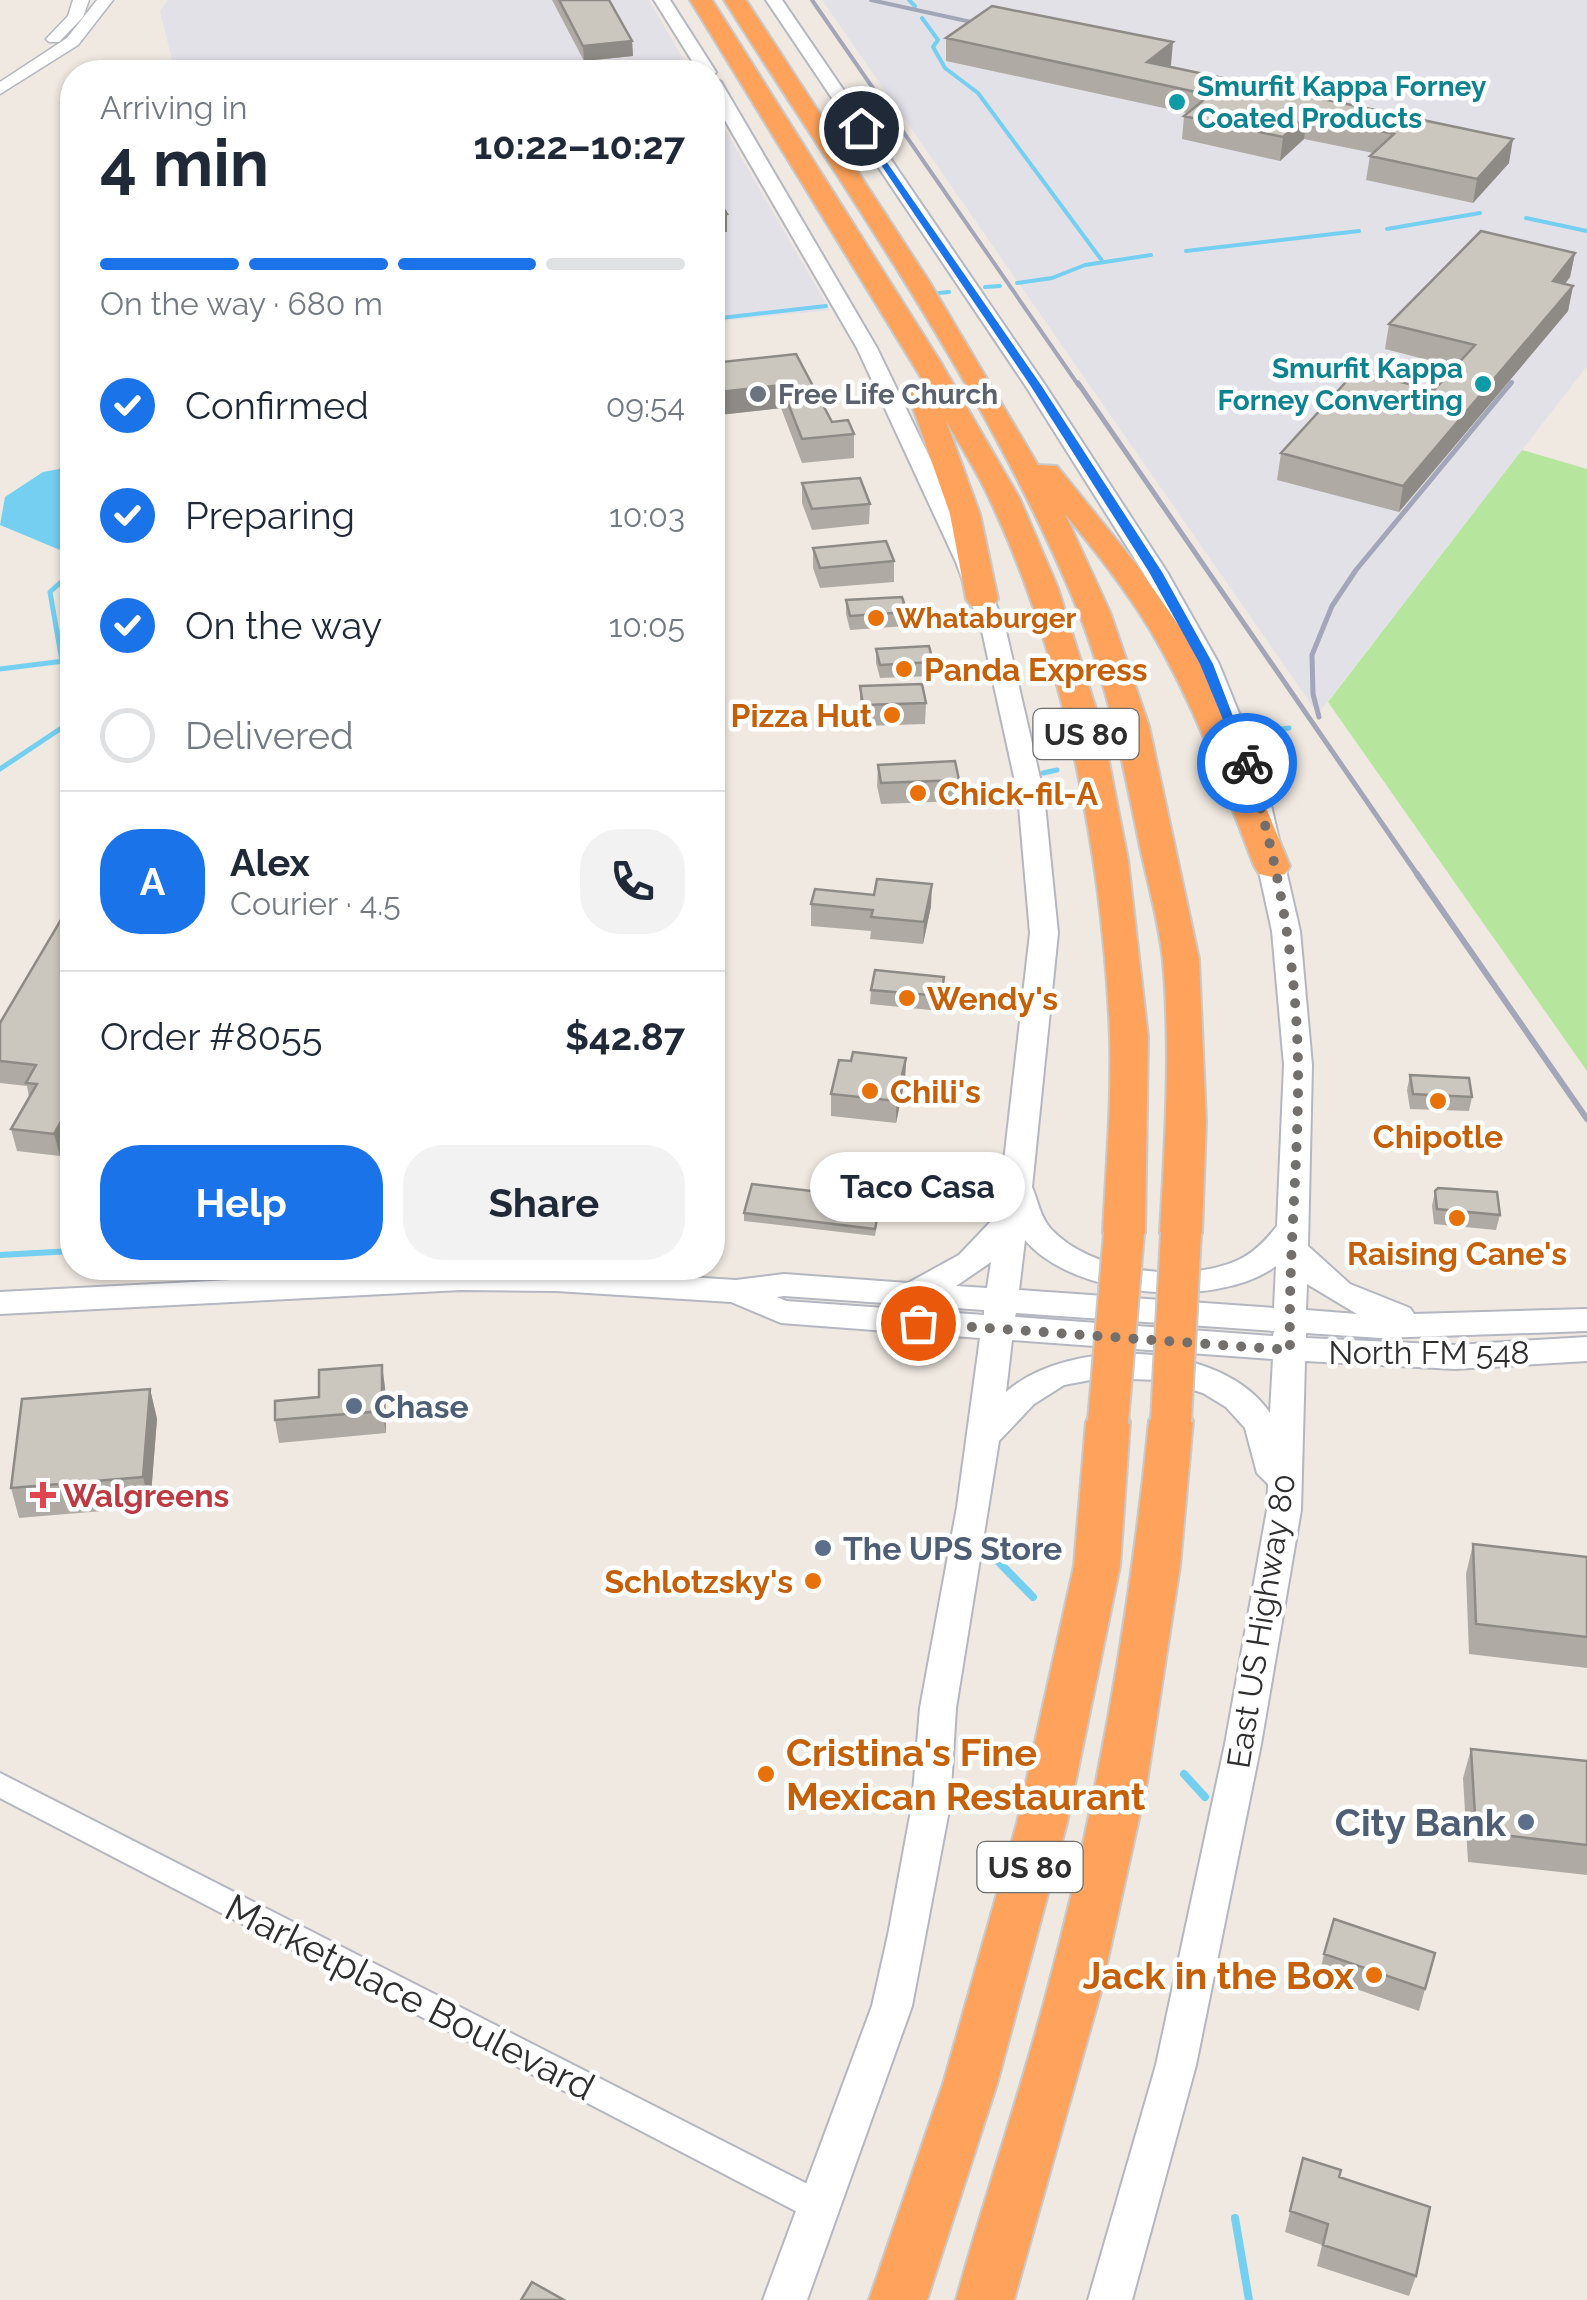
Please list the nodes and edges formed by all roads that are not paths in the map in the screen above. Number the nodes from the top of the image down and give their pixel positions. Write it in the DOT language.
graph roads {
  1 [pos="81,0"];
  2 [pos="105,0"];
  3 [pos="662,0"];
  4 [pos="701,0"];
  5 [pos="735,0"];
  6 [pos="774,0"];
  7 [pos="700,60"];
  8 [pos="0,76"];
  9 [pos="0,89"];
  10 [pos="725,104"];
  11 [pos="875,281"];
  12 [pos="997,418"];
  13 [pos="982,599"];
  14 [pos="1272,866"];
  15 [pos="1016,1183"];
  16 [pos="1012,1215"];
  17 [pos="1293,1238"];
  18 [pos="736,1291"];
  19 [pos="912,1293"];
  20 [pos="0,1303"];
  21 [pos="999,1314"];
  22 [pos="1587,1320"];
  23 [pos="1440,1327"];
  24 [pos="1290,1335"];
  25 [pos="1587,1349"];
  26 [pos="983,1438"];
  27 [pos="1284,1510"];
  28 [pos="0,1785"];
  29 [pos="820,2207"];
  30 [pos="785,2300"];
  31 [pos="898,2300"];
  32 [pos="985,2300"];
  33 [pos="1110,2300"];
  1 -- 8 [label="street"];
  2 -- 9 [label="street"];
  3 -- 7 [label="main road"];
  4 -- 11 [label="highway, US 80"];
  5 -- 12 [label="highway, US 80"];
  6 -- 14 [label="main road, East US Highway 80"];
  10 -- 13 [label="main road"];
  11 -- 13 [label="highway"];
  11 -- 31 [label="highway, US 80, bridge"];
  12 -- 14 [label="highway"];
  12 -- 32 [label="highway, US 80, bridge"];
  13 -- 15 [label="main road"];
  14 -- 17 [label="main road, East US Highway 80"];
  15 -- 16 [label="main road"];
  15 -- 17 [label="main road"];
  16 -- 19 [label="main road"];
  16 -- 21 [label="main road"];
  17 -- 23 [label="main road"];
  17 -- 24 [label="main road, East US Highway 80"];
  18 -- 19 [label="main road, North FM 548"];
  18 -- 20 [label="main road, North FM 548"];
  18 -- 21 [label="main road, North FM 548"];
  19 -- 21 [label="main road, North FM 548"];
  21 -- 24 [label="main road, North FM 548"];
  21 -- 26 [label="main road"];
  22 -- 23 [label="main road, North FM 548"];
  23 -- 24 [label="main road, North FM 548"];
  24 -- 25 [label="main road, North FM 548"];
  24 -- 27 [label="main road, East US Highway 80"];
  26 -- 27 [label="main road"];
  26 -- 29 [label="main road"];
  27 -- 33 [label="main road, East US Highway 80"];
  28 -- 29 [label="street, Marketplace Boulevard"];
  29 -- 30 [label="main road"];
}
